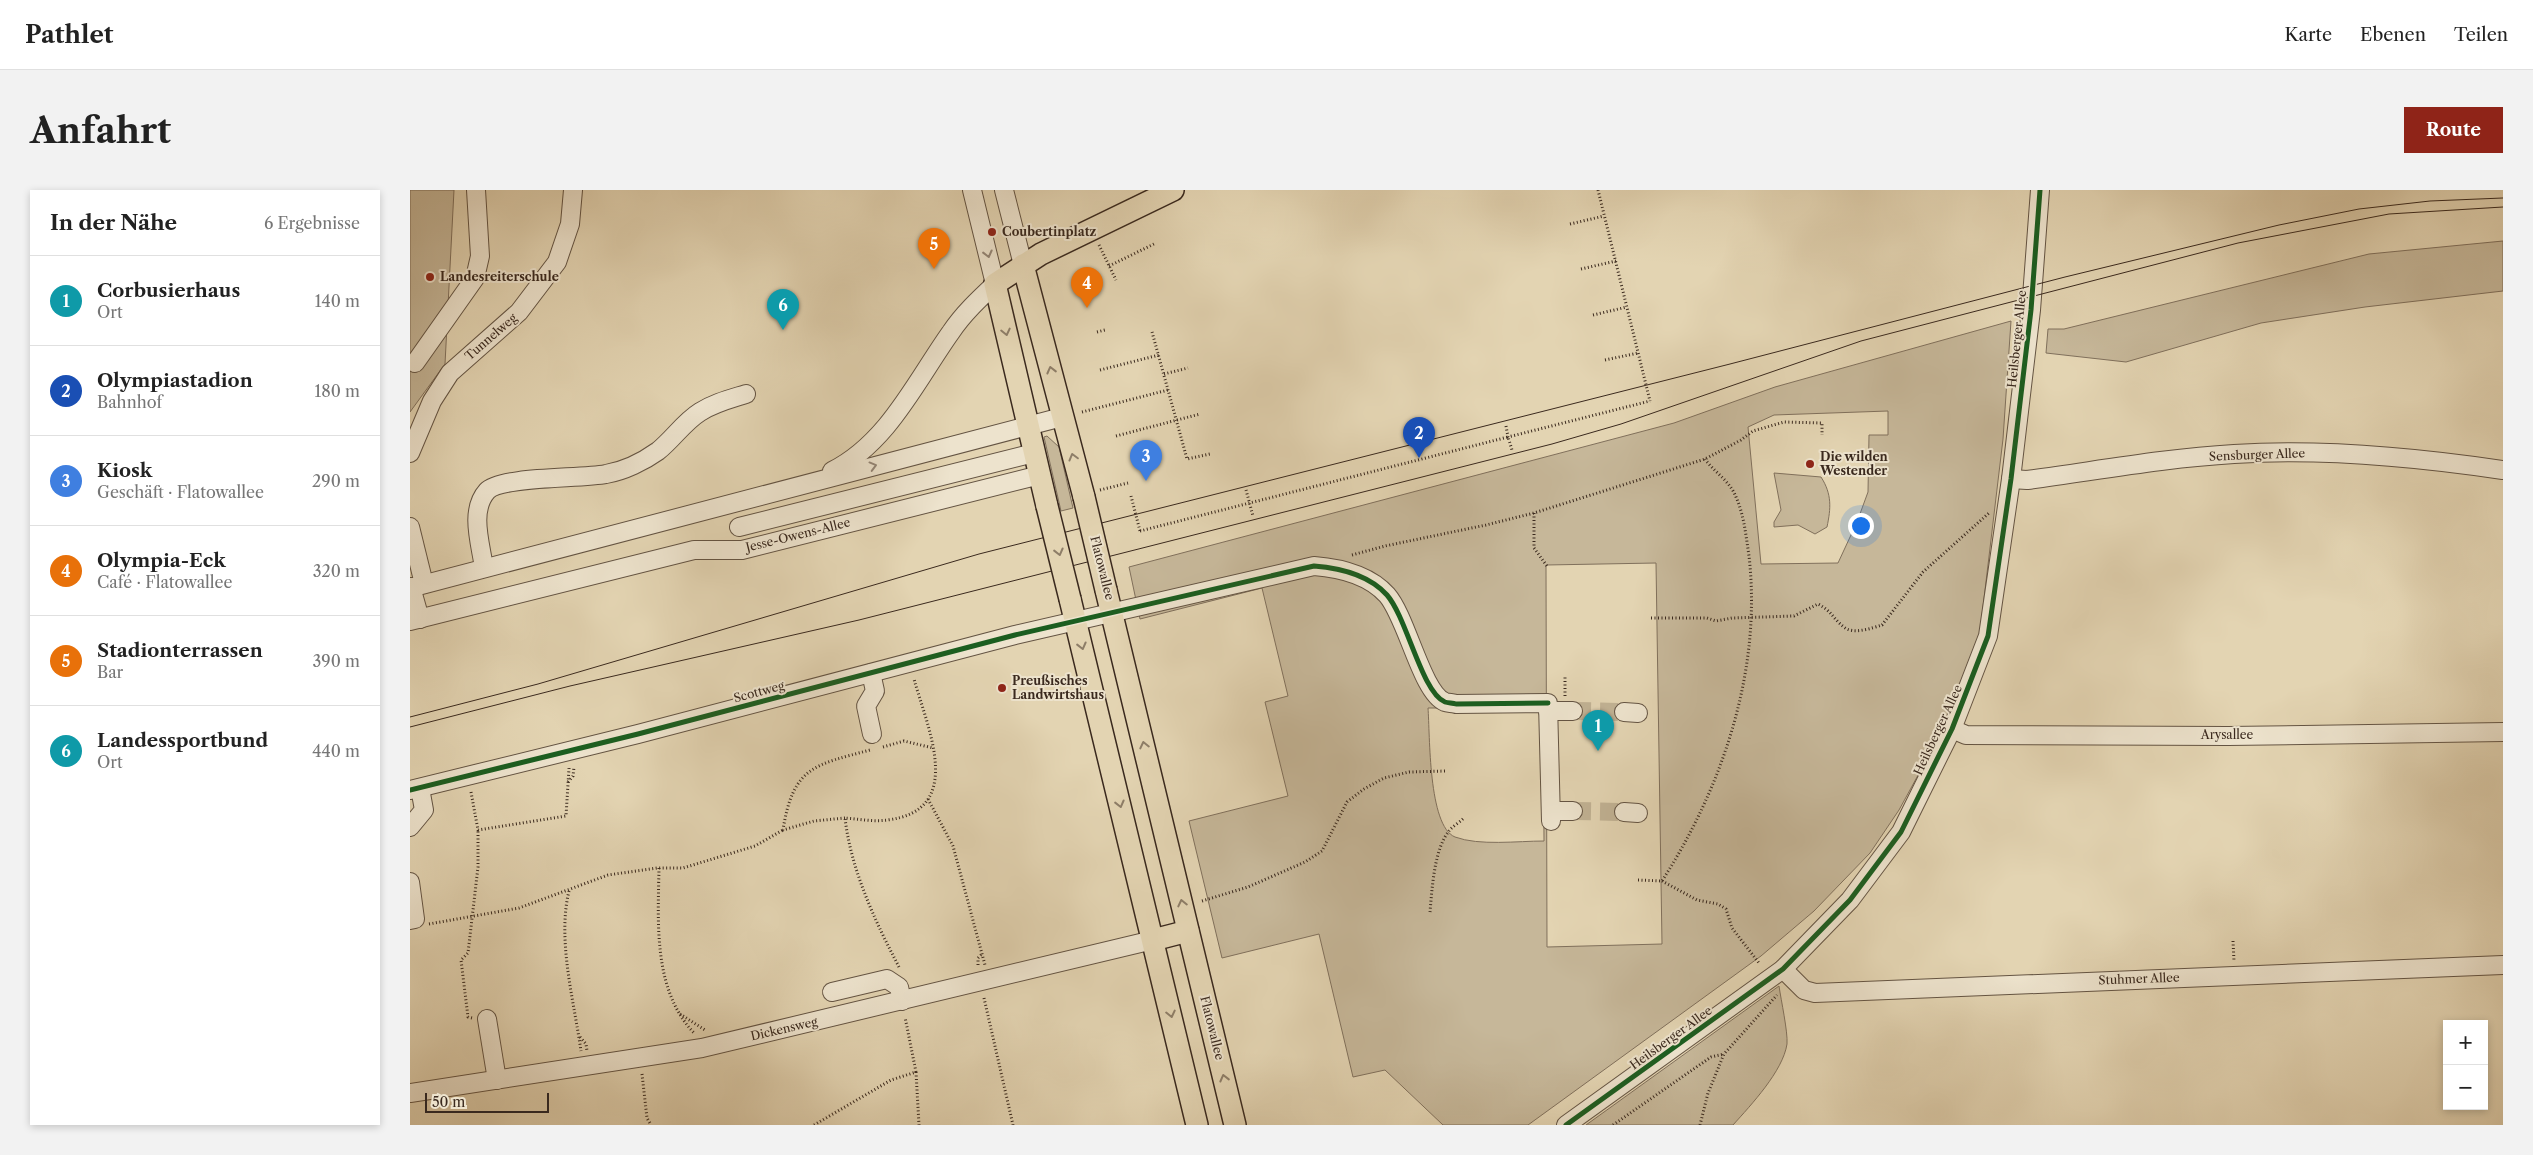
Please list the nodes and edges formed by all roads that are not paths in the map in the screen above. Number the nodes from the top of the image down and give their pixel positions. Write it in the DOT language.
graph roads {
  1 [pos="476,190"];
  2 [pos="573,190"];
  3 [pos="972,190"];
  4 [pos="1004,190"];
  5 [pos="1173,190"];
  6 [pos="2040,190"];
  7 [pos="1023,264"];
  8 [pos="995,284"];
  9 [pos="414,363"];
  10 [pos="746,394"];
  11 [pos="1072,415"];
  12 [pos="1028,426"];
  13 [pos="410,453"];
  14 [pos="1034,453"];
  15 [pos="2503,470"];
  16 [pos="1040,475"];
  17 [pos="2011,479"];
  18 [pos="809,483"];
  19 [pos="734,502"];
  20 [pos="410,527"];
  21 [pos="739,527"];
  22 [pos="742,550"];
  23 [pos="484,568"];
  24 [pos="415,586"];
  25 [pos="1112,611"];
  26 [pos="415,620"];
  27 [pos="1076,620"];
  28 [pos="871,673"];
  29 [pos="1548,707"];
  30 [pos="1573,711"];
  31 [pos="1952,729"];
  32 [pos="2503,732"];
  33 [pos="872,734"];
  34 [pos="415,789"];
  35 [pos="1573,811"];
  36 [pos="410,827"];
  37 [pos="410,882"];
  38 [pos="410,920"];
  39 [pos="1188,931"];
  40 [pos="1153,940"];
  41 [pos="2503,965"];
  42 [pos="1784,969"];
  43 [pos="832,992"];
  44 [pos="903,1009"];
  45 [pos="483,1020"];
  46 [pos="497,1080"];
  47 [pos="410,1093"];
  48 [pos="1197,1125"];
  49 [pos="1235,1125"];
  50 [pos="1566,1125"];
  1 -- 9 [label="street"];
  2 -- 13 [label="street, Tunnelweg"];
  3 -- 8 [label="street, one-way"];
  4 -- 7 [label="street"];
  5 -- 7 [label="main road"];
  6 -- 17 [label="street, Heilsberger Allee"];
  7 -- 8 [label="main road"];
  11 -- 7 [label="main road, Flatowallee, one-way"];
  8 -- 12 [label="main road, one-way"];
  8 -- 18 [label="street"];
  10 -- 23 [label="street"];
  11 -- 12 [label="street"];
  25 -- 11 [label="main road, Flatowallee, one-way, bridge"];
  12 -- 14 [label="main road"];
  18 -- 12 [label="street, one-way"];
  14 -- 16 [label="main road"];
  14 -- 21 [label="street"];
  15 -- 17 [label="street, Sensburger Allee"];
  16 -- 22 [label="street, Jesse-Owens-Allee"];
  16 -- 27 [label="main road, one-way, bridge"];
  17 -- 31 [label="street, Heilsberger Allee"];
  18 -- 19 [label="street"];
  19 -- 21 [label="street"];
  19 -- 23 [label="street"];
  20 -- 24 [label="street"];
  21 -- 22 [label="street"];
  22 -- 26 [label="street, Jesse-Owens-Allee"];
  23 -- 24 [label="street"];
  24 -- 26 [label="street"];
  25 -- 27 [label="street, Scottweg"];
  25 -- 29 [label="street, Scottweg"];
  39 -- 25 [label="main road, Flatowallee, one-way"];
  27 -- 28 [label="street, Scottweg"];
  27 -- 40 [label="main road, one-way"];
  28 -- 33 [label="street"];
  28 -- 34 [label="street, Scottweg"];
  29 -- 30 [label="street"];
  29 -- 35 [label="street"];
  31 -- 32 [label="street, Arysallee"];
  31 -- 42 [label="street, Heilsberger Allee"];
  34 -- 36 [label="street"];
  37 -- 38 [label="street"];
  39 -- 40 [label="main road"];
  49 -- 39 [label="main road, Flatowallee, one-way"];
  40 -- 44 [label="street, Dickensweg"];
  40 -- 48 [label="main road, one-way"];
  41 -- 42 [label="street, Stuhmer Allee"];
  42 -- 50 [label="street, Heilsberger Allee"];
  43 -- 44 [label="street"];
  44 -- 46 [label="street, Dickensweg"];
  45 -- 46 [label="street"];
  46 -- 47 [label="street, Dickensweg"];
}
